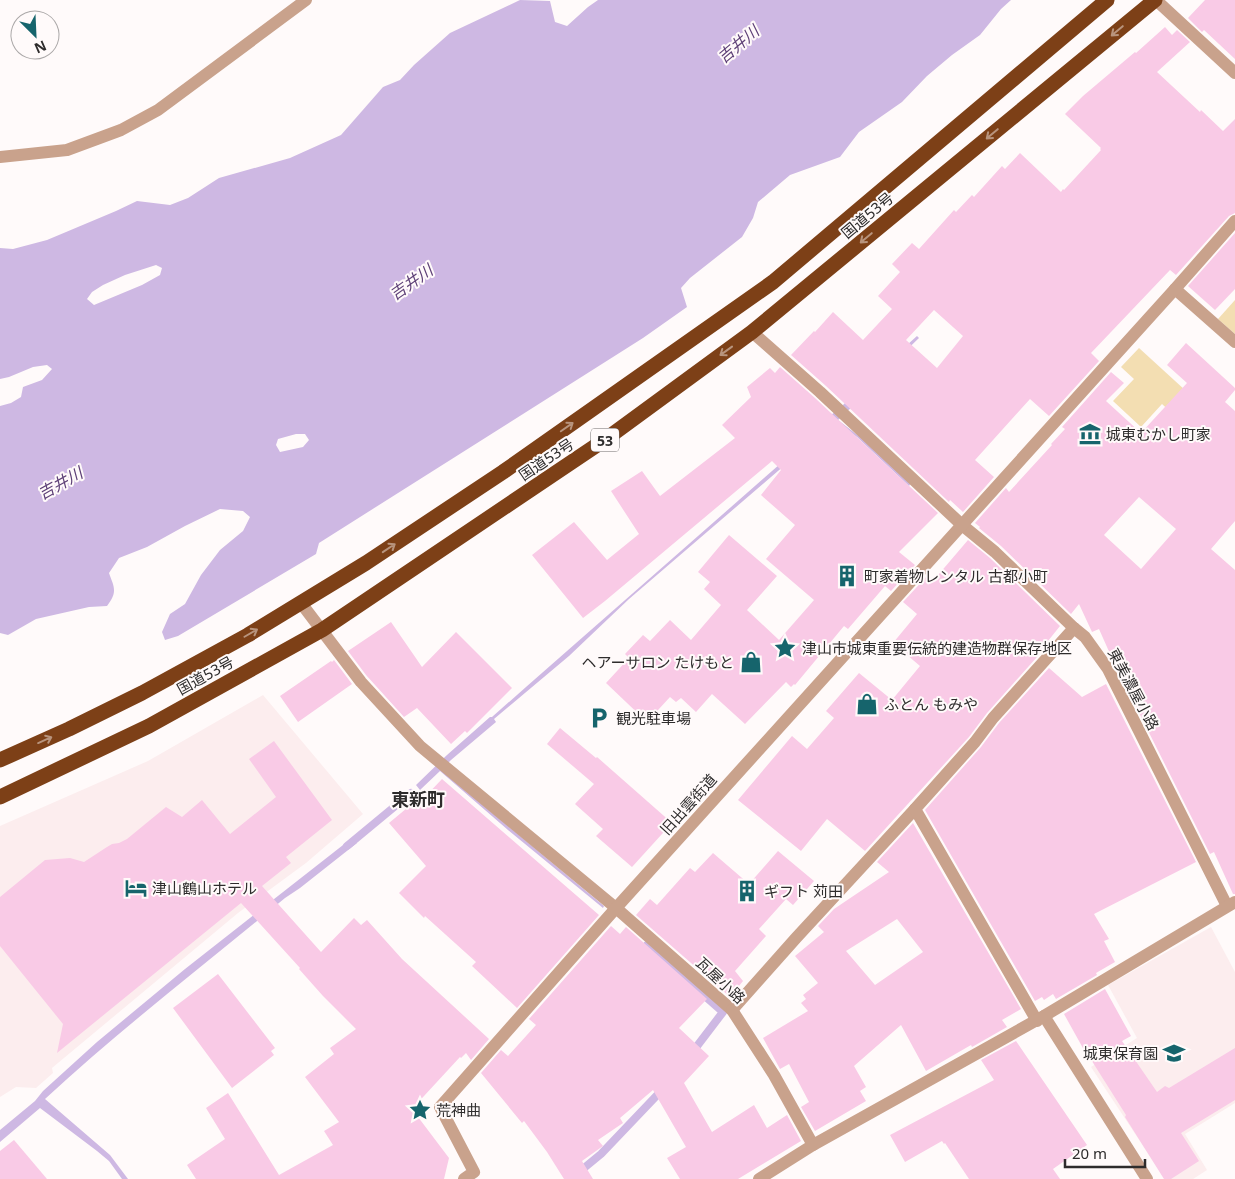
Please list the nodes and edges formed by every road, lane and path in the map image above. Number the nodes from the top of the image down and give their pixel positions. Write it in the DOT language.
graph roads {
  1 [pos="306,0"];
  2 [pos="1107,0"];
  3 [pos="1156,0"];
  4 [pos="1235,73"];
  5 [pos="0,157"];
  6 [pos="1235,221"];
  7 [pos="1175,289"];
  8 [pos="752,332"];
  9 [pos="1235,342"];
  10 [pos="962,525"];
  11 [pos="301,603"];
  12 [pos="1074,628"];
  13 [pos="322,630"];
  14 [pos="0,760"];
  15 [pos="0,797"];
  16 [pos="915,810"];
  17 [pos="1231,904"];
  18 [pos="616,908"];
  19 [pos="732,1010"];
  20 [pos="1040,1018"];
  21 [pos="813,1145"];
  22 [pos="469,1175"];
  23 [pos="759,1179"];
  24 [pos="1148,1179"];
  1 -- 5 [label="street"];
  11 -- 2 [label="highway, 国道53号 / 53, one-way"];
  3 -- 4 [label="street"];
  3 -- 8 [label="highway, 国道53号 / 53, one-way"];
  6 -- 7 [label="street, 旧出雲街道"];
  7 -- 9 [label="street"];
  7 -- 10 [label="street, 旧出雲街道"];
  8 -- 10 [label="street, 東美濃屋小路"];
  8 -- 13 [label="highway, 国道53号 / 53, one-way"];
  10 -- 12 [label="street, 東美濃屋小路"];
  10 -- 18 [label="street, 旧出雲街道"];
  11 -- 13 [label="street, 瓦屋小路"];
  14 -- 11 [label="highway, 国道53号 / 53, one-way"];
  12 -- 16 [label="street"];
  12 -- 17 [label="street, 東美濃屋小路"];
  13 -- 15 [label="highway, 国道53号 / 53"];
  13 -- 18 [label="street, 瓦屋小路"];
  16 -- 19 [label="street"];
  16 -- 20 [label="street"];
  17 -- 20 [label="street"];
  18 -- 19 [label="street, 瓦屋小路"];
  18 -- 22 [label="street, 旧出雲街道"];
  19 -- 21 [label="street, 瓦屋小路"];
  20 -- 21 [label="street"];
  20 -- 24 [label="street"];
  21 -- 23 [label="street"];
}
